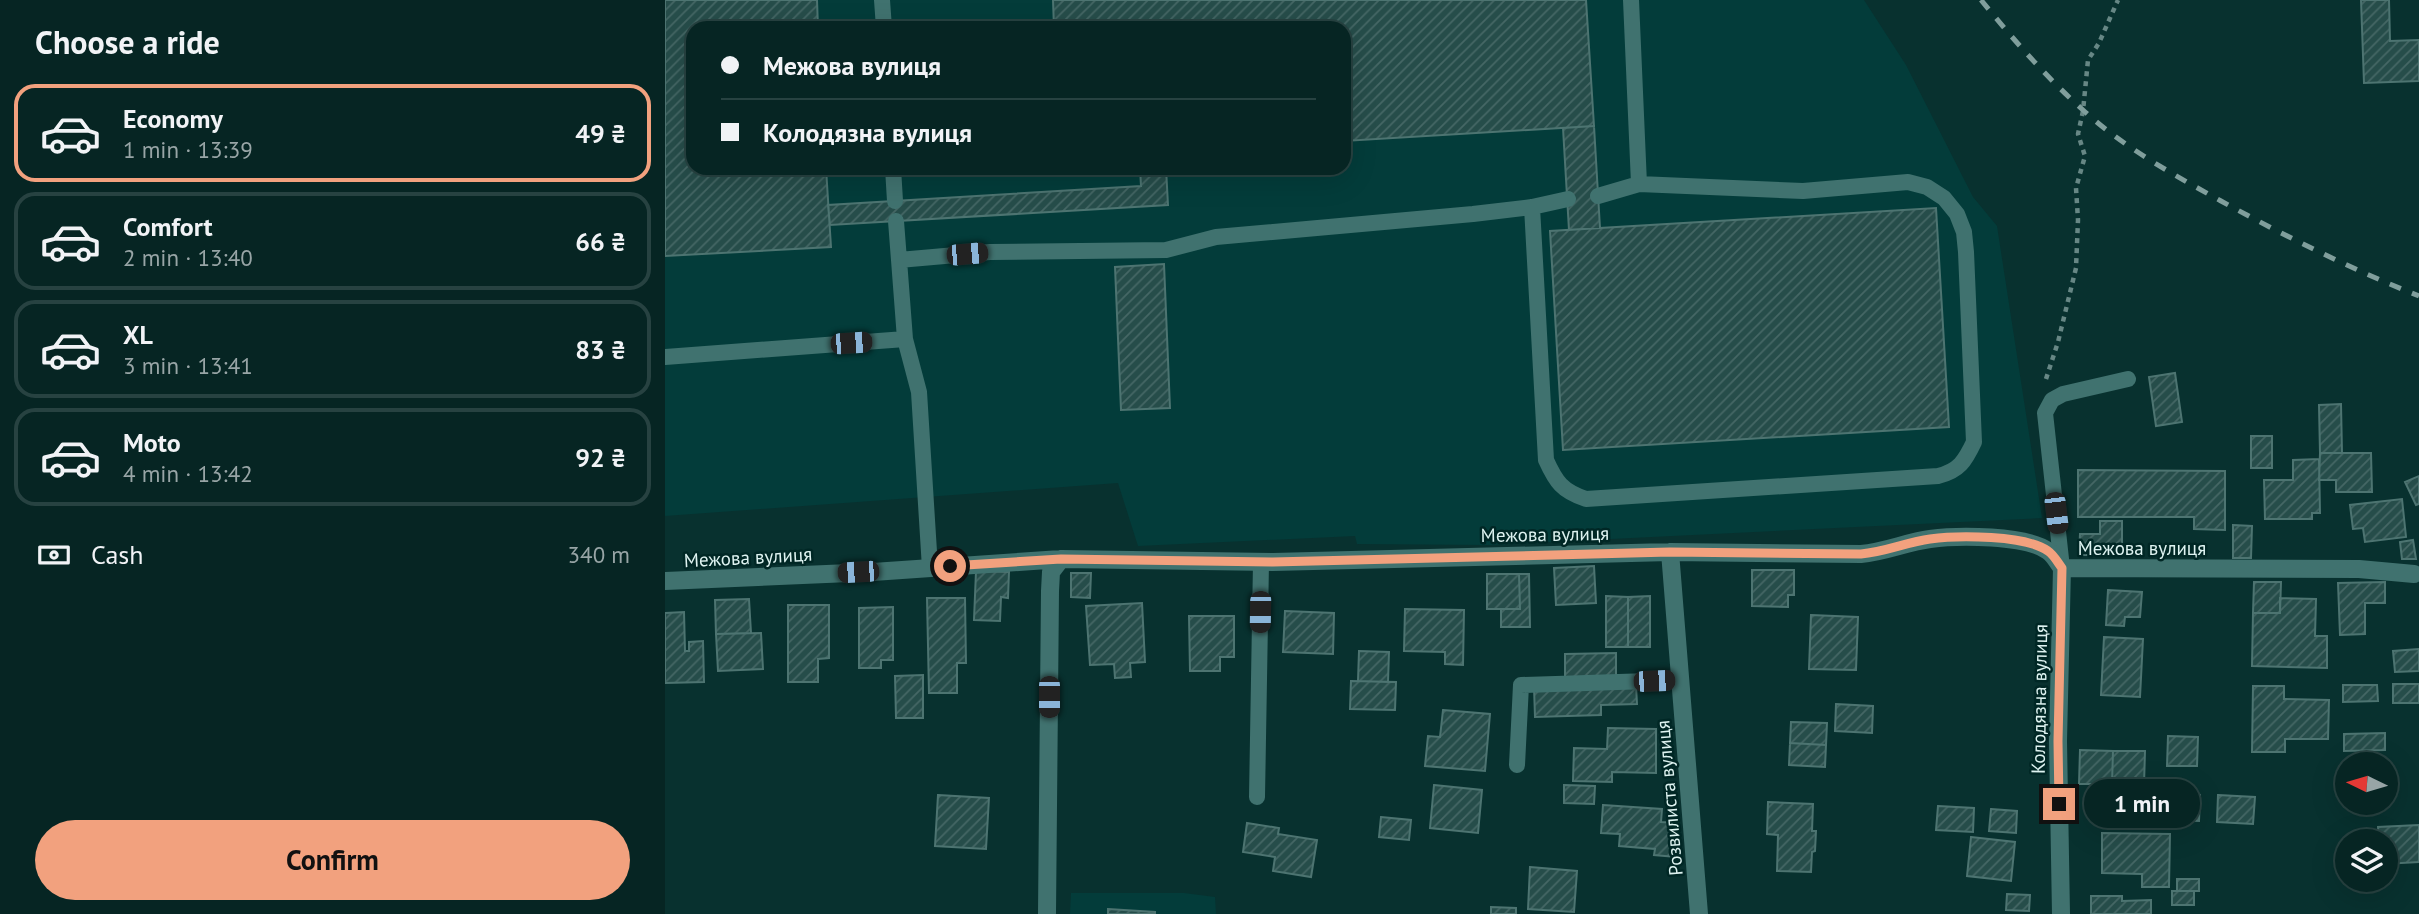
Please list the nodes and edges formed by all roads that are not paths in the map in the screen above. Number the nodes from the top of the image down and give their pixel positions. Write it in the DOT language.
graph roads {
  1 [pos="882,0"];
  2 [pos="1631,0"];
  3 [pos="884,21"];
  4 [pos="893,175"];
  5 [pos="1639,184"];
  6 [pos="1598,196"];
  7 [pos="1567,199"];
  8 [pos="895,201"];
  9 [pos="1532,207"];
  10 [pos="896,221"];
  11 [pos="899,260"];
  12 [pos="905,339"];
  13 [pos="665,357"];
  14 [pos="2128,379"];
  15 [pos="1670,552"];
  16 [pos="1061,559"];
  17 [pos="1261,562"];
  18 [pos="930,568"];
  19 [pos="2062,568"];
  20 [pos="2414,574"];
  21 [pos="665,581"];
  22 [pos="1681,680"];
  23 [pos="1517,765"];
  24 [pos="1257,797"];
  25 [pos="1047,914"];
  26 [pos="1699,914"];
  27 [pos="2061,914"];
  1 -- 3 [label="lane"];
  2 -- 5 [label="lane"];
  4 -- 8 [label="lane"];
  5 -- 6 [label="lane"];
  5 -- 9 [label="lane"];
  7 -- 9 [label="lane"];
  9 -- 11 [label="lane"];
  10 -- 11 [label="lane"];
  11 -- 12 [label="lane"];
  12 -- 13 [label="lane"];
  12 -- 18 [label="lane"];
  14 -- 19 [label="lane"];
  15 -- 17 [label="street, Межова вулиця"];
  15 -- 19 [label="street, Межова вулиця"];
  15 -- 22 [label="street, Розвилиста вулиця"];
  16 -- 17 [label="street, Межова вулиця"];
  16 -- 18 [label="street, Межова вулиця"];
  16 -- 25 [label="street"];
  17 -- 24 [label="lane"];
  18 -- 21 [label="street, Межова вулиця"];
  19 -- 20 [label="street, Межова вулиця"];
  19 -- 27 [label="street, Колодязна вулиця"];
  22 -- 23 [label="lane"];
  22 -- 26 [label="street, Розвилиста вулиця"];
}
